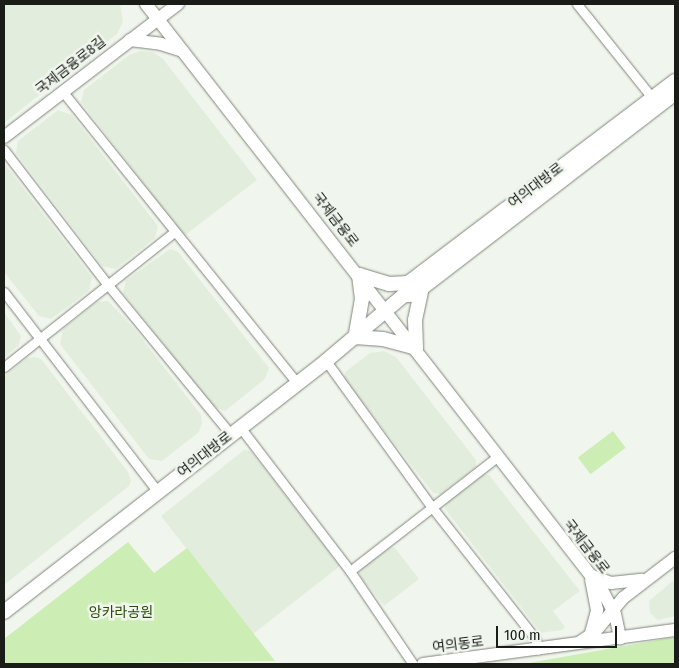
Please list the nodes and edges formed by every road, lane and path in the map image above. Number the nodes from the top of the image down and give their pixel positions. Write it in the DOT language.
graph roads {
  1 [pos="146,4"];
  2 [pos="178,4"];
  3 [pos="577,4"];
  4 [pos="157,18"];
  5 [pos="130,40"];
  6 [pos="183,51"];
  7 [pos="675,70"];
  8 [pos="675,80"];
  9 [pos="63,92"];
  10 [pos="675,93"];
  11 [pos="649,94"];
  12 [pos="675,98"];
  13 [pos="638,109"];
  14 [pos="655,109"];
  15 [pos="4,137"];
  16 [pos="4,150"];
  17 [pos="173,233"];
  18 [pos="359,275"];
  19 [pos="108,285"];
  20 [pos="422,288"];
  21 [pos="406,289"];
  22 [pos="4,292"];
  23 [pos="386,310"];
  24 [pos="355,337"];
  25 [pos="40,339"];
  26 [pos="416,348"];
  27 [pos="326,361"];
  28 [pos="4,367"];
  29 [pos="297,383"];
  30 [pos="236,431"];
  31 [pos="497,457"];
  32 [pos="158,492"];
  33 [pos="431,506"];
  34 [pos="675,558"];
  35 [pos="350,571"];
  36 [pos="590,575"];
  37 [pos="649,578"];
  38 [pos="612,608"];
  39 [pos="4,612"];
  40 [pos="675,630"];
  41 [pos="620,638"];
  42 [pos="576,644"];
  43 [pos="538,650"];
  44 [pos="412,664"];
  45 [pos="423,664"];
  1 -- 4 [label="street, 국제금융로"];
  2 -- 4 [label="street, 국제금융로8길"];
  3 -- 11 [label="street"];
  4 -- 5 [label="street, 국제금융로8길"];
  4 -- 6 [label="street, 국제금융로"];
  5 -- 6 [label="street"];
  5 -- 9 [label="street, 국제금융로8길"];
  6 -- 18 [label="street, 국제금융로"];
  7 -- 11 [label="main road"];
  8 -- 13 [label="main road, 여의대방로"];
  9 -- 15 [label="street, 국제금융로8길"];
  9 -- 17 [label="street"];
  10 -- 14 [label="main road, 여의대방로"];
  11 -- 13 [label="main road"];
  12 -- 14 [label="main road"];
  13 -- 21 [label="main road, 여의대방로"];
  14 -- 20 [label="main road, 여의대방로"];
  16 -- 19 [label="street"];
  17 -- 19 [label="street"];
  17 -- 29 [label="street"];
  18 -- 21 [label="main road"];
  18 -- 23 [label="street, 국제금융로"];
  18 -- 24 [label="main road"];
  19 -- 25 [label="street"];
  19 -- 30 [label="street"];
  20 -- 21 [label="main road, 여의대방로"];
  20 -- 26 [label="main road"];
  21 -- 23 [label="main road, 여의대방로"];
  22 -- 25 [label="street"];
  23 -- 24 [label="main road, 여의대방로"];
  23 -- 26 [label="street, 국제금융로"];
  24 -- 26 [label="main road"];
  24 -- 27 [label="main road, 여의대방로"];
  25 -- 28 [label="street"];
  25 -- 32 [label="street"];
  26 -- 31 [label="street, 국제금융로"];
  27 -- 29 [label="main road, 여의대방로"];
  27 -- 33 [label="street"];
  29 -- 30 [label="main road, 여의대방로"];
  30 -- 32 [label="main road, 여의대방로"];
  30 -- 35 [label="street"];
  31 -- 33 [label="street"];
  31 -- 36 [label="street, 국제금융로"];
  32 -- 39 [label="main road, 여의대방로"];
  33 -- 35 [label="street"];
  33 -- 43 [label="street"];
  34 -- 37 [label="street"];
  35 -- 44 [label="street"];
  36 -- 37 [label="street"];
  36 -- 38 [label="street, 국제금융로"];
  36 -- 42 [label="street"];
  37 -- 38 [label="street"];
  38 -- 41 [label="street, 국제금융로"];
  38 -- 42 [label="street"];
  40 -- 41 [label="street, 여의동로"];
  41 -- 42 [label="street, 여의동로"];
  42 -- 43 [label="street, 여의동로"];
  43 -- 45 [label="street, 여의동로"];
}
